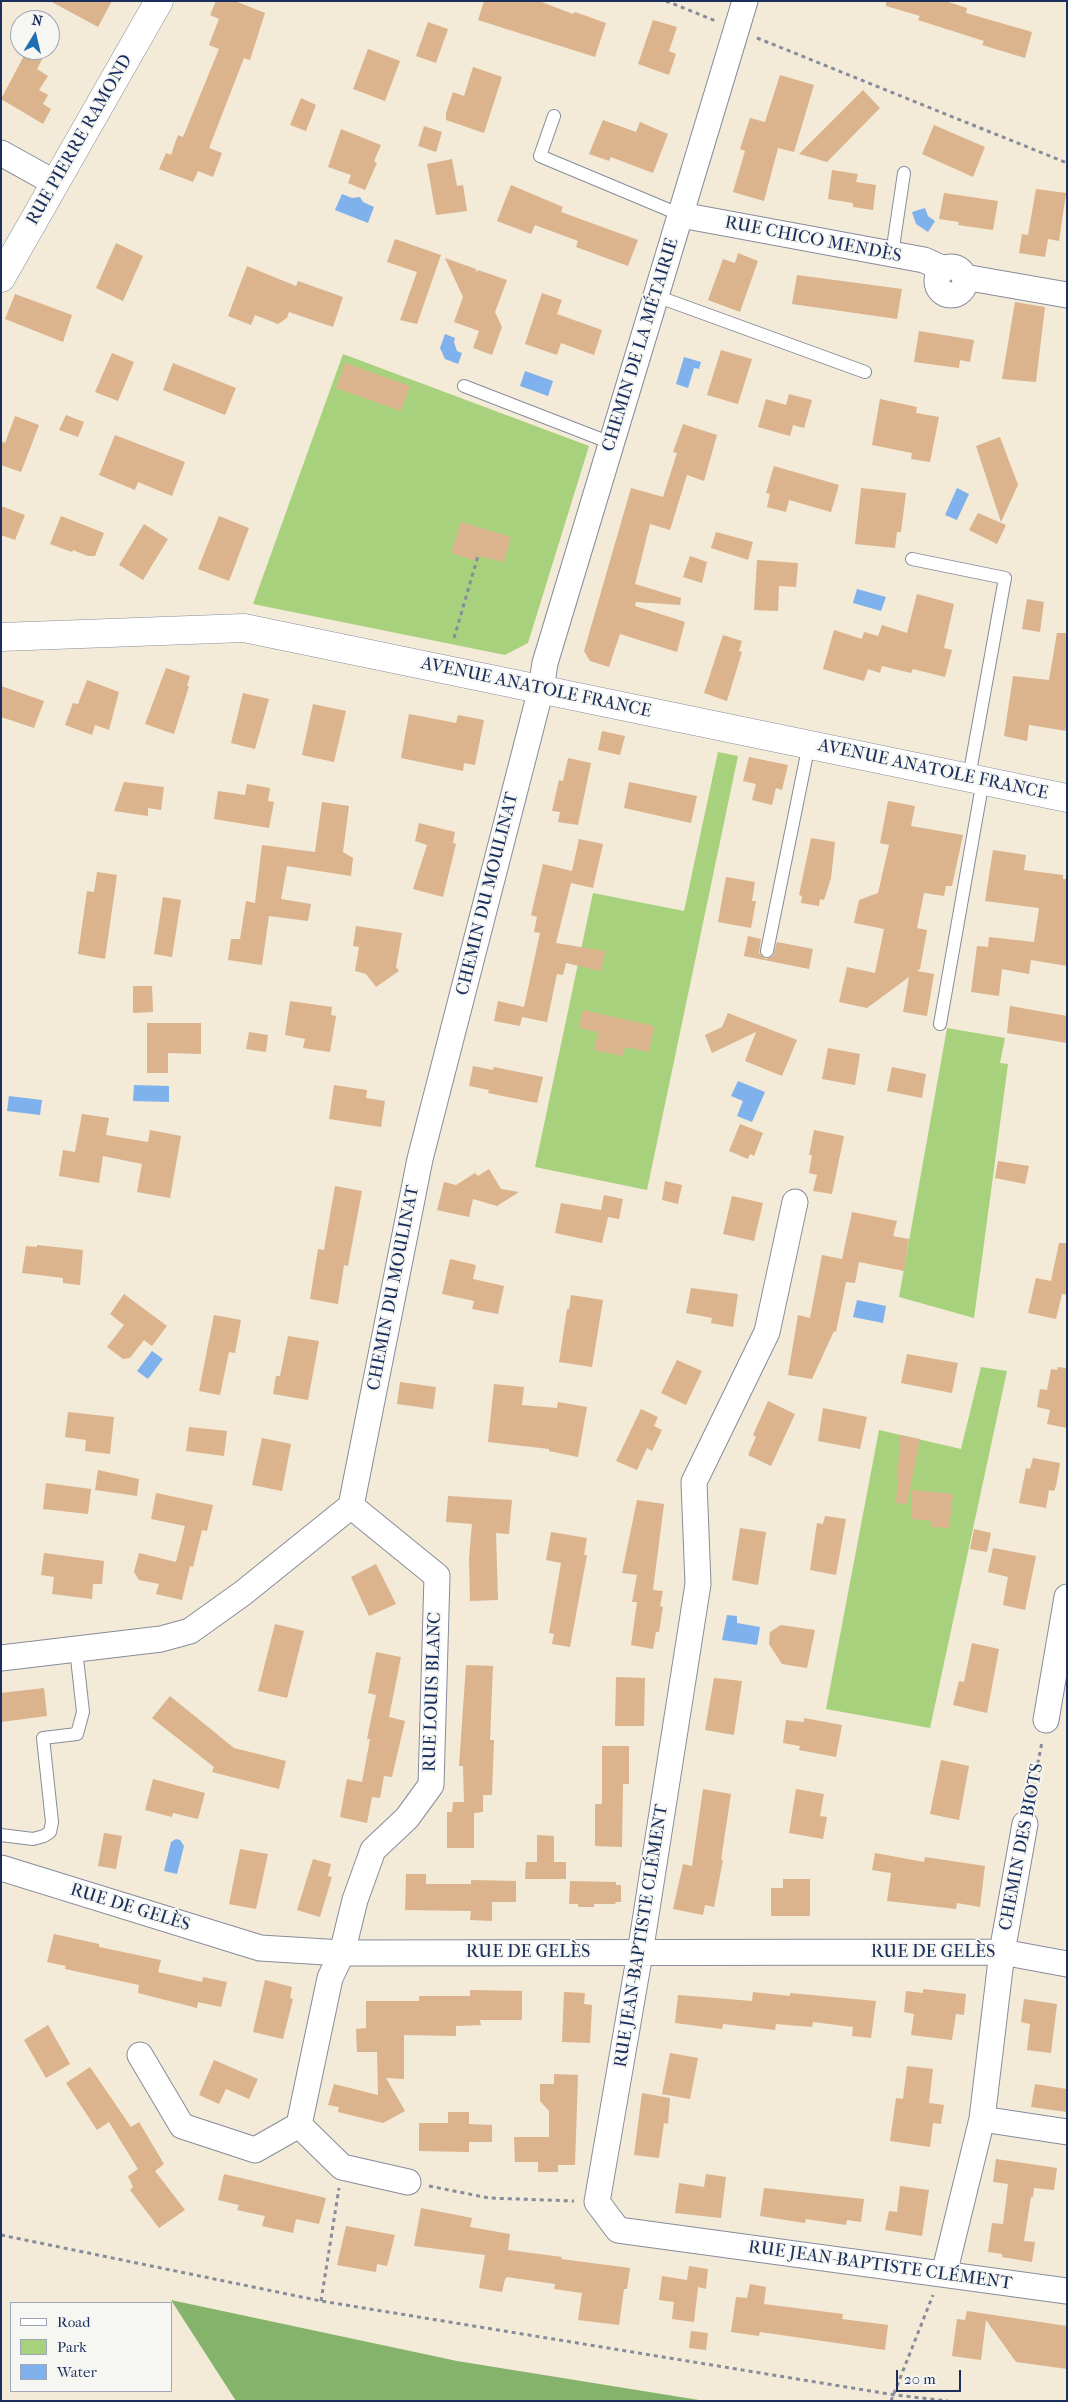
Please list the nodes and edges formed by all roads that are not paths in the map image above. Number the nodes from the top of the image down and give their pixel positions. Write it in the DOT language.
graph roads {
  1 [pos="159,1"];
  2 [pos="745,1"];
  3 [pos="554,116"];
  4 [pos="1,153"];
  5 [pos="904,173"];
  6 [pos="55,183"];
  7 [pos="681,215"];
  8 [pos="892,254"];
  9 [pos="1,278"];
  10 [pos="1067,295"];
  11 [pos="656,296"];
  12 [pos="865,372"];
  13 [pos="464,386"];
  14 [pos="612,443"];
  15 [pos="912,559"];
  16 [pos="1,637"];
  17 [pos="541,689"];
  18 [pos="808,744"];
  19 [pos="976,779"];
  20 [pos="1067,798"];
  21 [pos="767,951"];
  22 [pos="940,1024"];
  23 [pos="795,1202"];
  24 [pos="351,1506"];
  25 [pos="1067,1597"];
  26 [pos="76,1649"];
  27 [pos="1,1658"];
  28 [pos="1046,1720"];
  29 [pos="1025,1824"];
  30 [pos="1,1835"];
  31 [pos="1,1868"];
  32 [pos="1002,1952"];
  33 [pos="342,1953"];
  34 [pos="640,1953"];
  35 [pos="1067,1964"];
  36 [pos="140,2055"];
  37 [pos="982,2119"];
  38 [pos="299,2125"];
  39 [pos="1067,2132"];
  40 [pos="408,2182"];
  41 [pos="944,2274"];
  42 [pos="1067,2291"];
  1 -- 6 [label="street, RUE PIERRE RAMOND"];
  2 -- 7 [label="street, CHEMIN DE LA MÉTAIRIE"];
  3 -- 7 [label="lane"];
  4 -- 6 [label="street"];
  5 -- 8 [label="lane"];
  6 -- 9 [label="street, RUE PIERRE RAMOND"];
  7 -- 8 [label="street, RUE CHICO MENDÈS"];
  7 -- 11 [label="street, CHEMIN DE LA MÉTAIRIE"];
  8 -- 10 [label="street, RUE CHICO MENDÈS"];
  11 -- 12 [label="lane"];
  11 -- 14 [label="street, CHEMIN DE LA MÉTAIRIE"];
  13 -- 14 [label="lane"];
  14 -- 17 [label="street, CHEMIN DE LA MÉTAIRIE"];
  15 -- 19 [label="lane"];
  16 -- 17 [label="street, AVENUE ANATOLE FRANCE"];
  17 -- 18 [label="street, AVENUE ANATOLE FRANCE"];
  17 -- 24 [label="street, CHEMIN DU MOULINAT"];
  18 -- 19 [label="street, AVENUE ANATOLE FRANCE"];
  18 -- 21 [label="lane"];
  19 -- 20 [label="street, AVENUE ANATOLE FRANCE"];
  19 -- 22 [label="lane"];
  23 -- 34 [label="street, RUE JEAN-BAPTISTE CLÉMENT"];
  24 -- 26 [label="street"];
  24 -- 33 [label="street, RUE LOUIS BLANC"];
  25 -- 28 [label="street"];
  26 -- 27 [label="street"];
  26 -- 30 [label="lane"];
  29 -- 32 [label="street, CHEMIN DES BIOTS"];
  31 -- 33 [label="street, RUE DE GELÈS"];
  32 -- 34 [label="street, RUE DE GELÈS"];
  32 -- 35 [label="street, RUE DE GELÈS"];
  32 -- 37 [label="street, CHEMIN DES BIOTS"];
  33 -- 34 [label="street, RUE DE GELÈS"];
  33 -- 38 [label="street, RUE LOUIS BLANC"];
  34 -- 41 [label="street, RUE JEAN-BAPTISTE CLÉMENT"];
  36 -- 38 [label="street"];
  37 -- 39 [label="street"];
  37 -- 41 [label="street, CHEMIN DES BIOTS"];
  38 -- 40 [label="street"];
  41 -- 42 [label="street, RUE JEAN-BAPTISTE CLÉMENT"];
}
